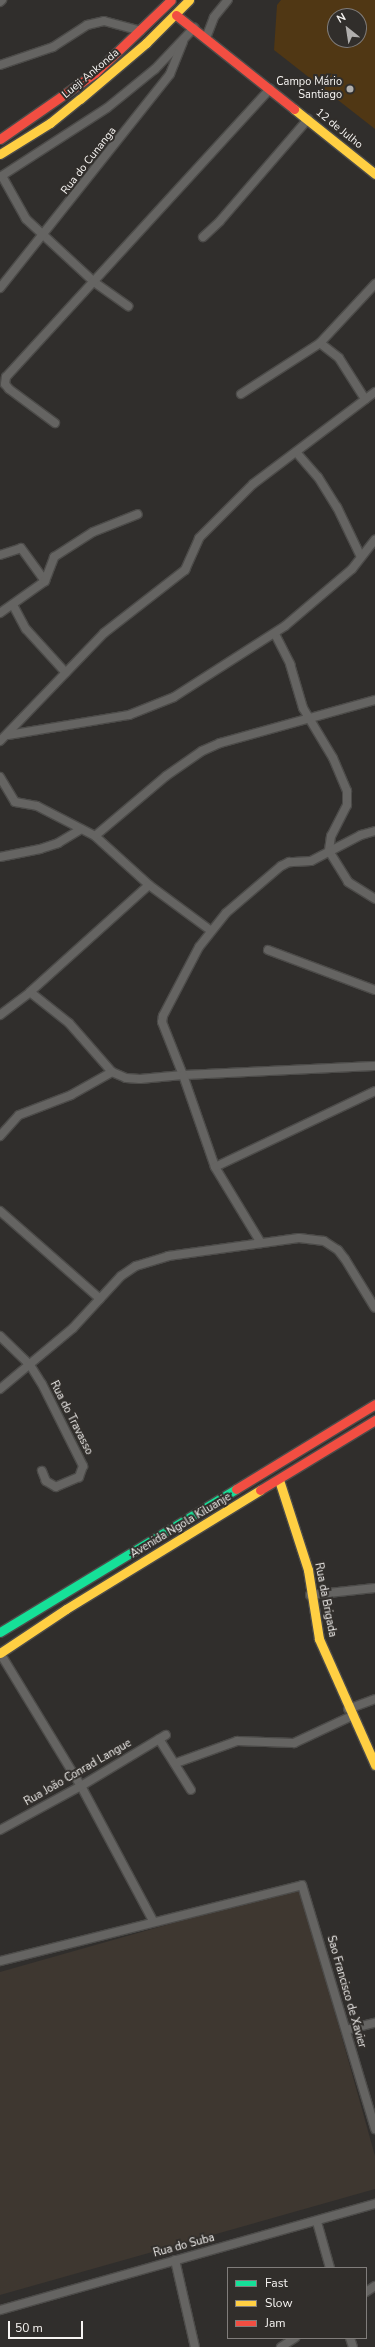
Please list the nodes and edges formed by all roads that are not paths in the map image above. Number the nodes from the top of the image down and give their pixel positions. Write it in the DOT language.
graph roads {
  1 [pos="172,0"];
  2 [pos="189,0"];
  3 [pos="228,0"];
  4 [pos="176,15"];
  5 [pos="194,28"];
  6 [pos="141,31"];
  7 [pos="206,38"];
  8 [pos="184,42"];
  9 [pos="0,65"];
  10 [pos="270,89"];
  11 [pos="308,119"];
  12 [pos="0,139"];
  13 [pos="0,154"];
  14 [pos="375,174"];
  15 [pos="1,176"];
  16 [pos="44,236"];
  17 [pos="203,237"];
  18 [pos="94,282"];
  19 [pos="375,284"];
  20 [pos="0,288"];
  21 [pos="128,306"];
  22 [pos="320,343"];
  23 [pos="375,392"];
  24 [pos="241,394"];
  25 [pos="365,399"];
  26 [pos="55,423"];
  27 [pos="296,452"];
  28 [pos="138,514"];
  29 [pos="375,540"];
  30 [pos="0,555"];
  31 [pos="361,557"];
  32 [pos="44,581"];
  33 [pos="12,605"];
  34 [pos="0,613"];
  35 [pos="275,634"];
  36 [pos="66,673"];
  37 [pos="375,700"];
  38 [pos="310,719"];
  39 [pos="8,735"];
  40 [pos="0,741"];
  41 [pos="0,777"];
  42 [pos="81,829"];
  43 [pos="375,830"];
  44 [pos="95,836"];
  45 [pos="329,851"];
  46 [pos="0,857"];
  47 [pos="149,885"];
  48 [pos="375,899"];
  49 [pos="210,930"];
  50 [pos="268,950"];
  51 [pos="375,990"];
  52 [pos="30,992"];
  53 [pos="0,1015"];
  54 [pos="375,1066"];
  55 [pos="112,1072"];
  56 [pos="183,1075"];
  57 [pos="375,1091"];
  58 [pos="0,1136"];
  59 [pos="215,1167"];
  60 [pos="0,1212"];
  61 [pos="261,1243"];
  62 [pos="100,1299"];
  63 [pos="375,1308"];
  64 [pos="0,1336"];
  65 [pos="30,1365"];
  66 [pos="0,1389"];
  67 [pos="375,1404"];
  68 [pos="375,1420"];
  69 [pos="42,1471"];
  70 [pos="279,1480"];
  71 [pos="375,1588"];
  72 [pos="310,1595"];
  73 [pos="0,1632"];
  74 [pos="0,1653"];
  75 [pos="375,1699"];
  76 [pos="350,1712"];
  77 [pos="176,1763"];
  78 [pos="375,1764"];
  79 [pos="81,1786"];
  80 [pos="191,1790"];
  81 [pos="0,1830"];
  82 [pos="153,1921"];
  83 [pos="0,1962"];
  84 [pos="375,2023"];
  85 [pos="346,2030"];
  86 [pos="375,2129"];
  87 [pos="375,2204"];
  88 [pos="317,2222"];
  89 [pos="174,2260"];
  90 [pos="330,2267"];
  91 [pos="0,2310"];
  92 [pos="293,2339"];
  93 [pos="195,2347"];
  94 [pos="281,2347"];
  1 -- 6 [label="main road"];
  2 -- 4 [label="main road, Lueji Ankonda"];
  3 -- 7 [label="street"];
  4 -- 5 [label="main road, 12 de Julho"];
  4 -- 13 [label="main road, Lueji Ankonda"];
  5 -- 7 [label="main road, 12 de Julho"];
  5 -- 8 [label="street"];
  6 -- 9 [label="street"];
  6 -- 12 [label="main road"];
  7 -- 10 [label="main road, 12 de Julho"];
  8 -- 15 [label="street"];
  8 -- 16 [label="street, Rua do Cunanga"];
  10 -- 11 [label="main road, 12 de Julho"];
  10 -- 18 [label="street"];
  11 -- 14 [label="main road, 12 de Julho"];
  11 -- 17 [label="street"];
  15 -- 16 [label="street"];
  16 -- 18 [label="street"];
  16 -- 20 [label="street, Rua do Cunanga"];
  18 -- 21 [label="street"];
  18 -- 26 [label="street"];
  19 -- 22 [label="street"];
  22 -- 24 [label="street"];
  22 -- 25 [label="street"];
  23 -- 25 [label="street"];
  25 -- 27 [label="street"];
  27 -- 31 [label="street"];
  27 -- 36 [label="street"];
  28 -- 32 [label="street"];
  29 -- 31 [label="street"];
  30 -- 32 [label="street"];
  31 -- 35 [label="street"];
  32 -- 33 [label="street"];
  33 -- 34 [label="street"];
  33 -- 36 [label="street"];
  35 -- 38 [label="street"];
  35 -- 39 [label="street"];
  36 -- 39 [label="street"];
  37 -- 38 [label="street"];
  38 -- 44 [label="street"];
  38 -- 45 [label="street"];
  39 -- 40 [label="street"];
  41 -- 42 [label="street"];
  42 -- 44 [label="street"];
  42 -- 46 [label="street"];
  43 -- 45 [label="street"];
  44 -- 47 [label="street"];
  45 -- 48 [label="street"];
  45 -- 49 [label="street"];
  47 -- 49 [label="street"];
  47 -- 52 [label="street"];
  49 -- 56 [label="street"];
  50 -- 51 [label="street"];
  52 -- 53 [label="street"];
  52 -- 55 [label="street"];
  54 -- 56 [label="street"];
  55 -- 56 [label="street"];
  55 -- 58 [label="street"];
  56 -- 59 [label="street"];
  57 -- 59 [label="street"];
  59 -- 61 [label="street"];
  60 -- 62 [label="street"];
  61 -- 62 [label="street"];
  61 -- 63 [label="street"];
  62 -- 65 [label="street"];
  64 -- 65 [label="street, Rua do Travasso"];
  65 -- 66 [label="street"];
  65 -- 69 [label="street, Rua do Travasso"];
  67 -- 73 [label="main road, Avenida Ngola Kiluanje"];
  68 -- 70 [label="main road, Avenida Ngola Kiluanje"];
  70 -- 72 [label="main road, Rua da Brigada"];
  70 -- 74 [label="main road, Avenida Ngola Kiluanje"];
  71 -- 72 [label="street"];
  72 -- 76 [label="main road, Rua da Brigada"];
  74 -- 79 [label="street"];
  75 -- 76 [label="street"];
  76 -- 77 [label="street"];
  76 -- 78 [label="main road, Rua da Brigada"];
  77 -- 79 [label="street, Rua João Conrad Langue"];
  77 -- 80 [label="street"];
  79 -- 81 [label="street, Rua João Conrad Langue"];
  79 -- 82 [label="street"];
  82 -- 83 [label="street"];
  82 -- 85 [label="street, Sao Francisco de Xavier"];
  84 -- 85 [label="street"];
  85 -- 86 [label="street, Sao Francisco de Xavier"];
  87 -- 88 [label="street, Rua do Suba"];
  88 -- 89 [label="street, Rua do Suba"];
  88 -- 90 [label="street"];
  89 -- 91 [label="street, Rua do Suba"];
  89 -- 93 [label="street"];
  92 -- 94 [label="street"];
}
